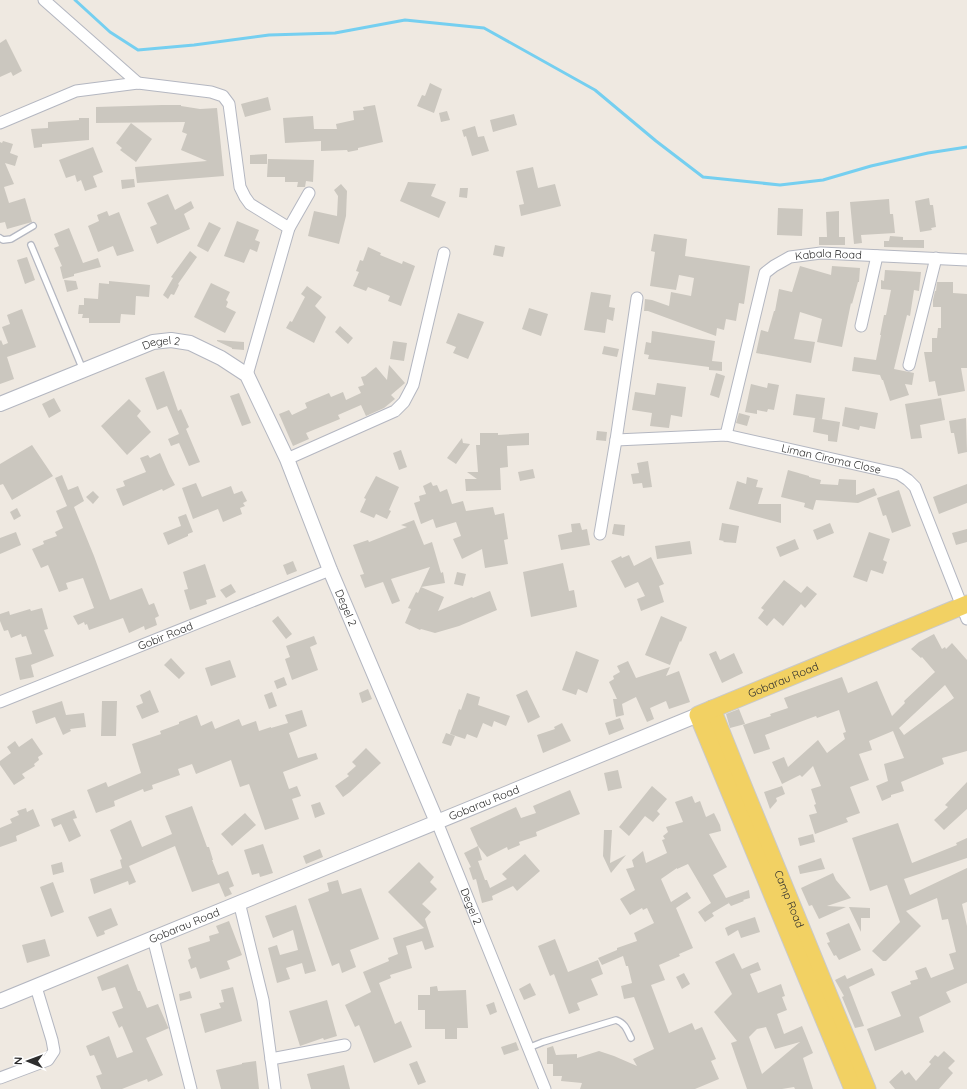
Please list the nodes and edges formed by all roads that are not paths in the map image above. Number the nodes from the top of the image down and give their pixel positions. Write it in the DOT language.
graph roads {
  1 [pos="44,0"];
  2 [pos="138,83"];
  3 [pos="0,123"];
  4 [pos="308,193"];
  5 [pos="33,226"];
  6 [pos="289,228"];
  7 [pos="0,238"];
  8 [pos="31,244"];
  9 [pos="444,253"];
  10 [pos="877,256"];
  11 [pos="936,258"];
  12 [pos="967,260"];
  13 [pos="637,298"];
  14 [pos="861,326"];
  15 [pos="909,365"];
  16 [pos="83,370"];
  17 [pos="247,375"];
  18 [pos="0,404"];
  19 [pos="726,435"];
  20 [pos="616,440"];
  21 [pos="287,459"];
  22 [pos="600,534"];
  23 [pos="330,570"];
  24 [pos="965,610"];
  25 [pos="0,702"];
  26 [pos="705,712"];
  27 [pos="727,767"];
  28 [pos="437,822"];
  29 [pos="239,902"];
  30 [pos="153,938"];
  31 [pos="36,987"];
  32 [pos="0,1001"];
  33 [pos="631,1038"];
  34 [pos="345,1045"];
  35 [pos="528,1048"];
  36 [pos="271,1059"];
  37 [pos="0,1078"];
  38 [pos="191,1089"];
  39 [pos="275,1089"];
  40 [pos="545,1089"];
  41 [pos="853,1089"];
  42 [pos="868,1089"];
  1 -- 2 [label="street"];
  2 -- 3 [label="street"];
  2 -- 6 [label="street"];
  4 -- 6 [label="street"];
  5 -- 7 [label="lane"];
  6 -- 17 [label="street"];
  8 -- 16 [label="lane"];
  9 -- 21 [label="street"];
  10 -- 11 [label="street, Kabala Road"];
  10 -- 14 [label="street"];
  10 -- 19 [label="street, Kabala Road"];
  11 -- 12 [label="street, Kabala Road"];
  11 -- 15 [label="street"];
  13 -- 20 [label="street"];
  16 -- 17 [label="street, Degel 2"];
  16 -- 18 [label="street, Degel 2"];
  17 -- 21 [label="street, Degel 2"];
  19 -- 20 [label="street, Liman Ciroma Close"];
  19 -- 24 [label="street, Liman Ciroma Close"];
  20 -- 22 [label="street"];
  21 -- 23 [label="street, Degel 2"];
  23 -- 25 [label="street, Gobir Road"];
  23 -- 28 [label="street, Degel 2"];
  24 -- 26 [label="main road, Gobarau Road"];
  26 -- 27 [label="main road, Camp Road"];
  26 -- 28 [label="street, Gobarau Road"];
  27 -- 41 [label="main road, Camp Road"];
  27 -- 42 [label="main road, Camp Road"];
  28 -- 29 [label="street, Gobarau Road"];
  28 -- 35 [label="street, Degel 2"];
  29 -- 30 [label="street, Gobarau Road"];
  29 -- 36 [label="street"];
  30 -- 31 [label="street, Gobarau Road"];
  30 -- 38 [label="street"];
  31 -- 32 [label="street, Gobarau Road"];
  31 -- 37 [label="street"];
  33 -- 35 [label="lane"];
  34 -- 36 [label="street"];
  35 -- 40 [label="street, Degel 2"];
  36 -- 39 [label="street"];
}
